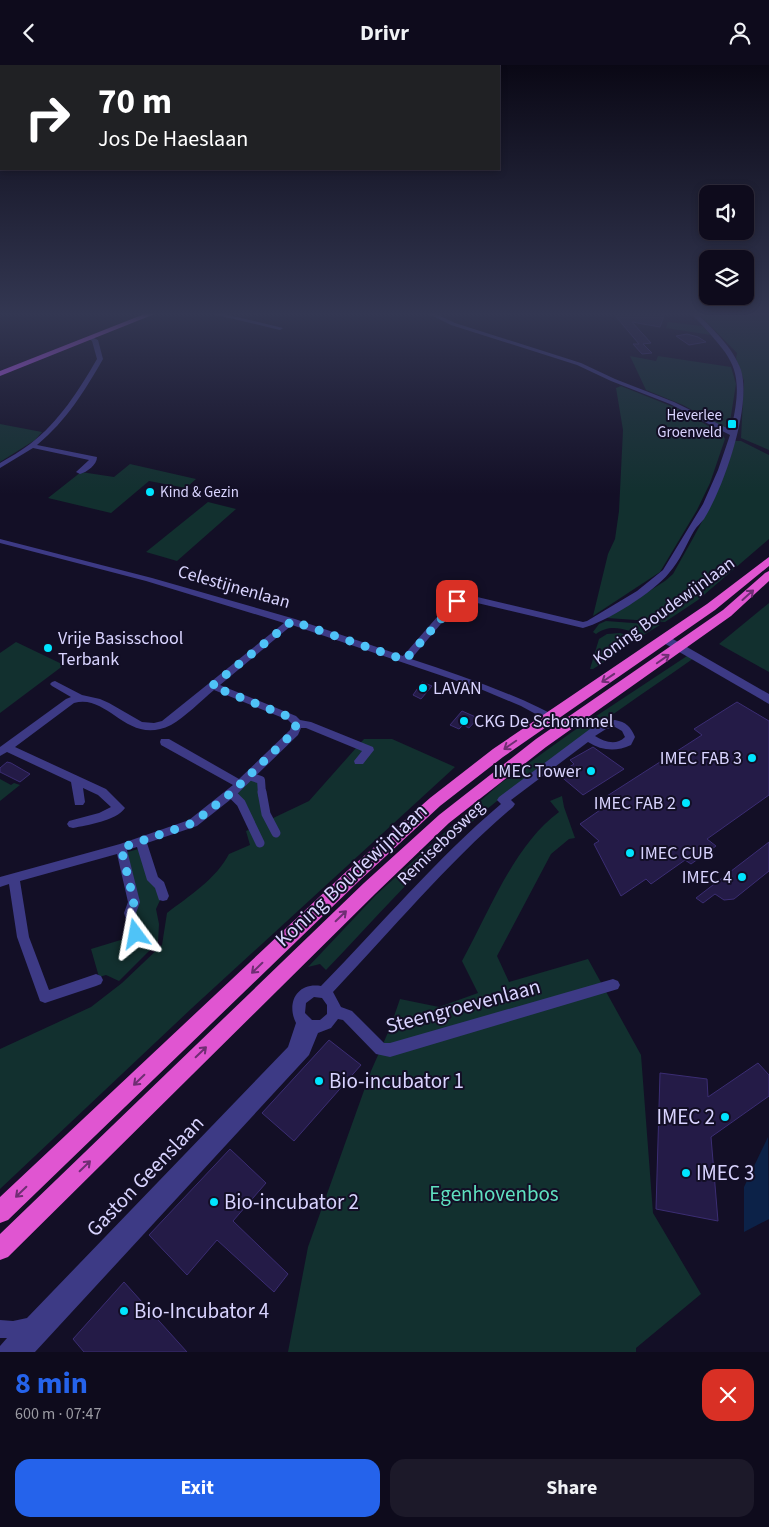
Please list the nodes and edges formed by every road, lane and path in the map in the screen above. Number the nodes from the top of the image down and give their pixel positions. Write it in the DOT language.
graph roads {
  1 [pos="93,373"];
  2 [pos="599,373"];
  3 [pos="738,373"];
  4 [pos="733,434"];
  5 [pos="32,446"];
  6 [pos="0,466"];
  7 [pos="80,471"];
  8 [pos="0,541"];
  9 [pos="769,560"];
  10 [pos="769,575"];
  11 [pos="292,621"];
  12 [pos="669,637"];
  13 [pos="683,645"];
  14 [pos="405,660"];
  15 [pos="55,684"];
  16 [pos="212,686"];
  17 [pos="769,692"];
  18 [pos="79,698"];
  19 [pos="769,700"];
  20 [pos="557,722"];
  21 [pos="297,724"];
  22 [pos="589,737"];
  23 [pos="165,742"];
  24 [pos="3,750"];
  25 [pos="359,761"];
  26 [pos="249,776"];
  27 [pos="76,779"];
  28 [pos="240,784"];
  29 [pos="231,793"];
  30 [pos="79,802"];
  31 [pos="73,824"];
  32 [pos="276,833"];
  33 [pos="141,842"];
  34 [pos="260,843"];
  35 [pos="121,848"];
  36 [pos="14,878"];
  37 [pos="0,882"];
  38 [pos="163,896"];
  39 [pos="136,934"];
  40 [pos="96,980"];
  41 [pos="613,985"];
  42 [pos="324,993"];
  43 [pos="335,1012"];
  44 [pos="309,1025"];
  45 [pos="0,1212"];
  46 [pos="0,1249"];
  47 [pos="32,1325"];
  48 [pos="0,1329"];
  49 [pos="6,1352"];
  50 [pos="23,1352"];
  1 -- 5 [label="street"];
  2 -- 4 [label="street"];
  3 -- 4 [label="street"];
  4 -- 14 [label="street"];
  5 -- 6 [label="street"];
  5 -- 7 [label="street"];
  8 -- 11 [label="street, Celestijnenlaan"];
  9 -- 12 [label="highway, Koning Boudewijnlaan"];
  13 -- 10 [label="highway, Koning Boudewijnlaan, one-way"];
  11 -- 14 [label="street, Celestijnenlaan"];
  11 -- 16 [label="street"];
  12 -- 13 [label="street"];
  12 -- 20 [label="highway, Koning Boudewijnlaan, one-way"];
  13 -- 17 [label="street"];
  13 -- 19 [label="street"];
  20 -- 13 [label="highway, Koning Boudewijnlaan, one-way"];
  14 -- 20 [label="street, Celestijnenlaan"];
  15 -- 18 [label="street"];
  16 -- 18 [label="street"];
  16 -- 21 [label="street"];
  18 -- 24 [label="street"];
  20 -- 45 [label="highway, Koning Boudewijnlaan, one-way"];
  46 -- 20 [label="highway, Koning Boudewijnlaan, one-way"];
  21 -- 25 [label="street"];
  21 -- 26 [label="street"];
  22 -- 42 [label="street, Remisebosweg"];
  23 -- 28 [label="street"];
  24 -- 27 [label="street"];
  26 -- 28 [label="street"];
  26 -- 32 [label="street"];
  27 -- 30 [label="street"];
  27 -- 31 [label="street"];
  28 -- 29 [label="street"];
  29 -- 33 [label="street"];
  29 -- 34 [label="street"];
  33 -- 35 [label="street"];
  33 -- 38 [label="street"];
  35 -- 36 [label="street"];
  35 -- 39 [label="street"];
  36 -- 37 [label="street"];
  36 -- 40 [label="street"];
  41 -- 43 [label="street, Steengroevenlaan"];
  42 -- 43 [label="street"];
  42 -- 44 [label="street, Gaston Geenslaan"];
  43 -- 44 [label="street"];
  44 -- 47 [label="street, Gaston Geenslaan"];
  44 -- 50 [label="street, Gaston Geenslaan"];
  47 -- 48 [label="street"];
  47 -- 49 [label="street, Gaston Geenslaan"];
}
